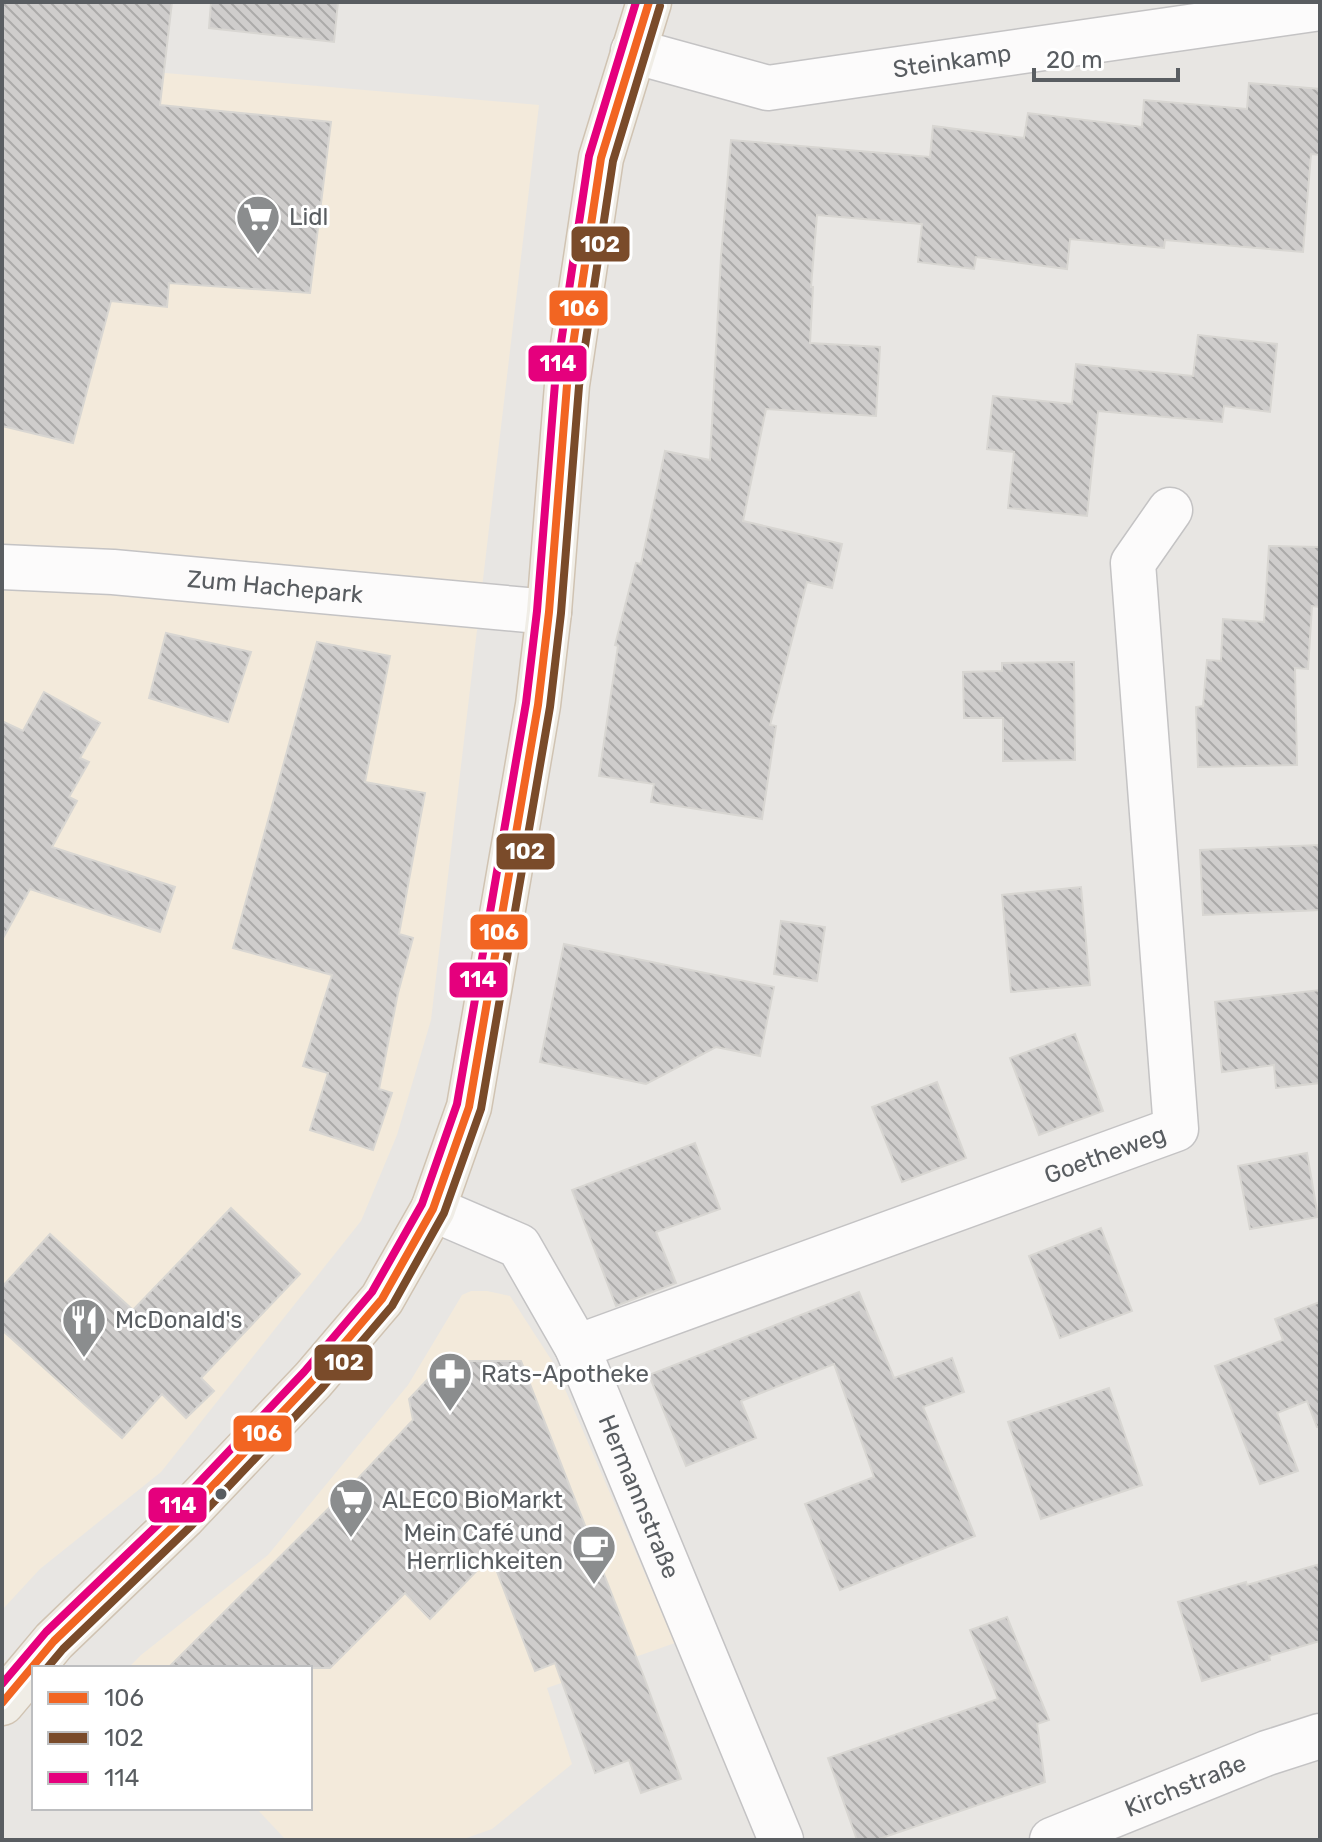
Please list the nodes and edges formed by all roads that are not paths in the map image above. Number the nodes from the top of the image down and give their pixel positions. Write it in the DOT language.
graph roads {
  1 [pos="649,2"];
  2 [pos="1320,8"];
  3 [pos="633,51"];
  4 [pos="1170,510"];
  5 [pos="2,567"];
  6 [pos="549,612"];
  7 [pos="433,1209"];
  8 [pos="577,1347"];
  9 [pos="33,1666"];
  10 [pos="32,1667"];
  11 [pos="2,1703"];
  12 [pos="1320,1736"];
  13 [pos="781,1840"];
  14 [pos="1052,1840"];
  1 -- 3 [label="main road"];
  2 -- 3 [label="street, Steinkamp"];
  3 -- 6 [label="main road"];
  4 -- 8 [label="street, Goetheweg"];
  5 -- 6 [label="street, Zum Hachepark"];
  6 -- 7 [label="main road"];
  7 -- 8 [label="street, Hermannstraße"];
  7 -- 9 [label="main road"];
  8 -- 13 [label="street, Hermannstraße"];
  10 -- 11 [label="main road"];
  12 -- 14 [label="street, Kirchstraße"];
}
